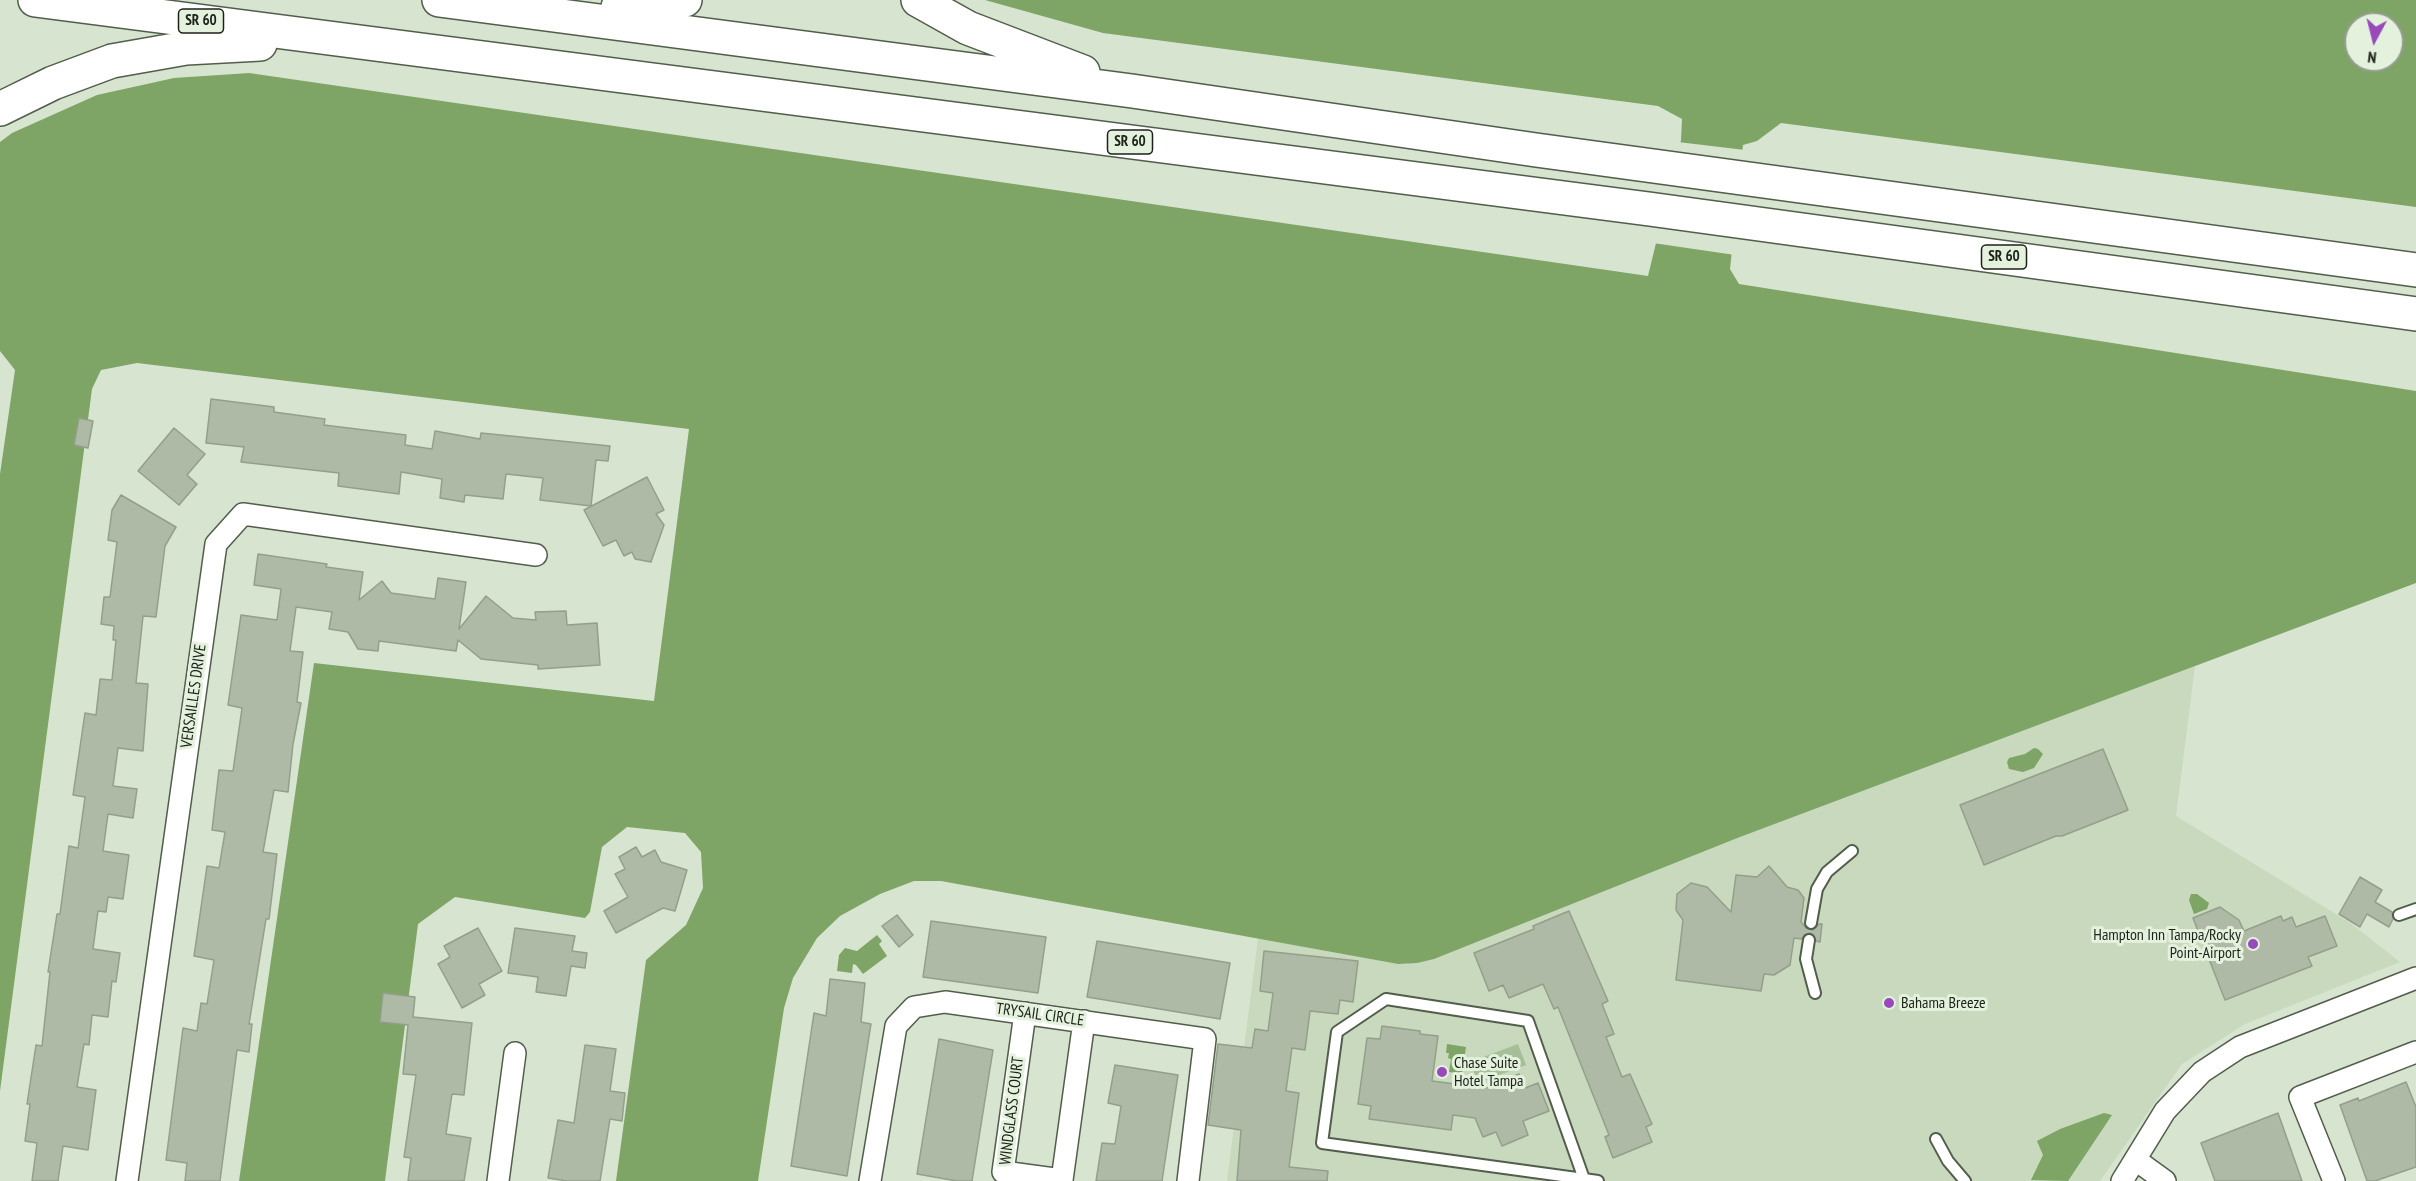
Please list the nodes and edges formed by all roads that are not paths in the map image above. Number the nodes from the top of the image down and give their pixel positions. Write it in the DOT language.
graph roads {
  1 [pos="36,0"];
  2 [pos="439,0"];
  3 [pos="685,0"];
  4 [pos="918,0"];
  5 [pos="511,9"];
  6 [pos="366,44"];
  7 [pos="1132,91"];
  8 [pos="0,110"];
  9 [pos="2416,270"];
  10 [pos="2257,291"];
  11 [pos="2416,295"];
  12 [pos="2416,314"];
  13 [pos="536,555"];
  14 [pos="1852,851"];
  15 [pos="2416,909"];
  16 [pos="2399,915"];
  17 [pos="1811,923"];
  18 [pos="1809,940"];
  19 [pos="2416,978"];
  20 [pos="1815,993"];
  21 [pos="1025,1013"];
  22 [pos="1084,1021"];
  23 [pos="2416,1052"];
  24 [pos="515,1053"];
  25 [pos="1936,1139"];
  26 [pos="2136,1160"];
  27 [pos="1584,1179"];
  28 [pos="127,1181"];
  29 [pos="498,1181"];
  30 [pos="870,1181"];
  31 [pos="1188,1181"];
  32 [pos="1598,1181"];
  33 [pos="1965,1181"];
  34 [pos="2122,1181"];
  35 [pos="2165,1181"];
  36 [pos="2334,1181"];
  1 -- 6 [label="highway, SR 60"];
  2 -- 5 [label="highway"];
  3 -- 5 [label="highway"];
  4 -- 7 [label="highway"];
  5 -- 7 [label="highway"];
  6 -- 8 [label="highway"];
  6 -- 10 [label="highway, SR 60"];
  7 -- 9 [label="highway"];
  10 -- 11 [label="highway"];
  10 -- 12 [label="highway, SR 60"];
  13 -- 28 [label="street, VERSAILLES DRIVE"];
  14 -- 17 [label="lane"];
  15 -- 16 [label="lane"];
  18 -- 20 [label="lane"];
  19 -- 26 [label="street"];
  21 -- 22 [label="street, TRYSAIL CIRCLE"];
  21 -- 22 [label="street, WINDGLASS COURT"];
  21 -- 30 [label="street, TRYSAIL CIRCLE"];
  22 -- 31 [label="street, TRYSAIL CIRCLE"];
  23 -- 36 [label="street"];
  24 -- 29 [label="street"];
  25 -- 33 [label="lane"];
  26 -- 34 [label="street"];
  26 -- 35 [label="street"];
  27 -- 27 [label="lane"];
  27 -- 32 [label="lane"];
}
